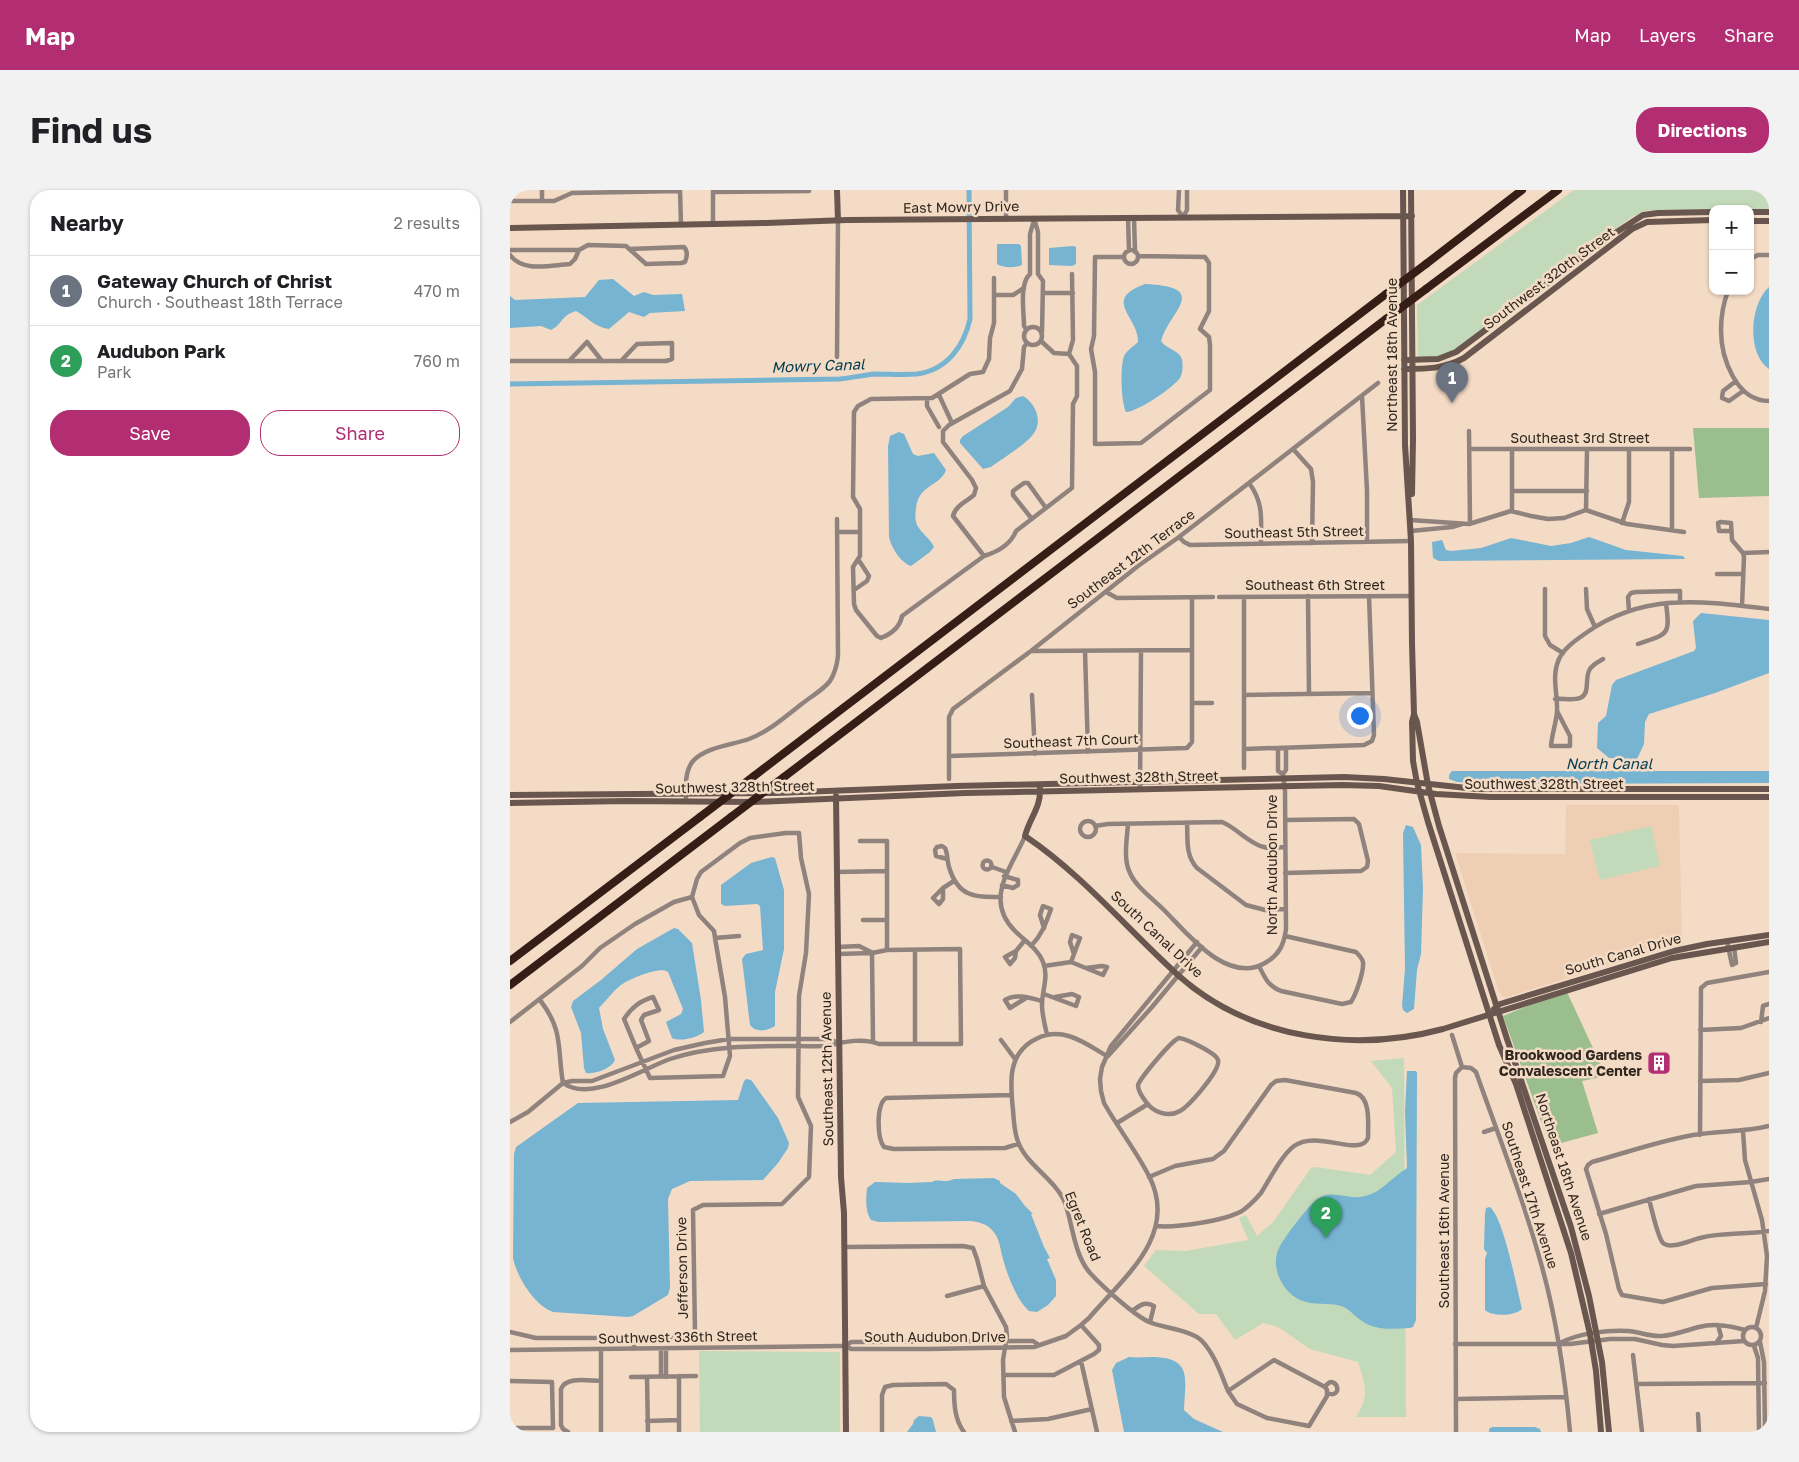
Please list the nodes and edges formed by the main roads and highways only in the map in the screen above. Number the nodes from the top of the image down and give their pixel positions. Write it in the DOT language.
graph roads {
  1 [pos="1522,190"];
  2 [pos="1558,190"];
  3 [pos="510,961"];
  4 [pos="510,985"];
  1 -- 3 [label="highway, bridge"];
  2 -- 4 [label="highway, bridge"];
}
